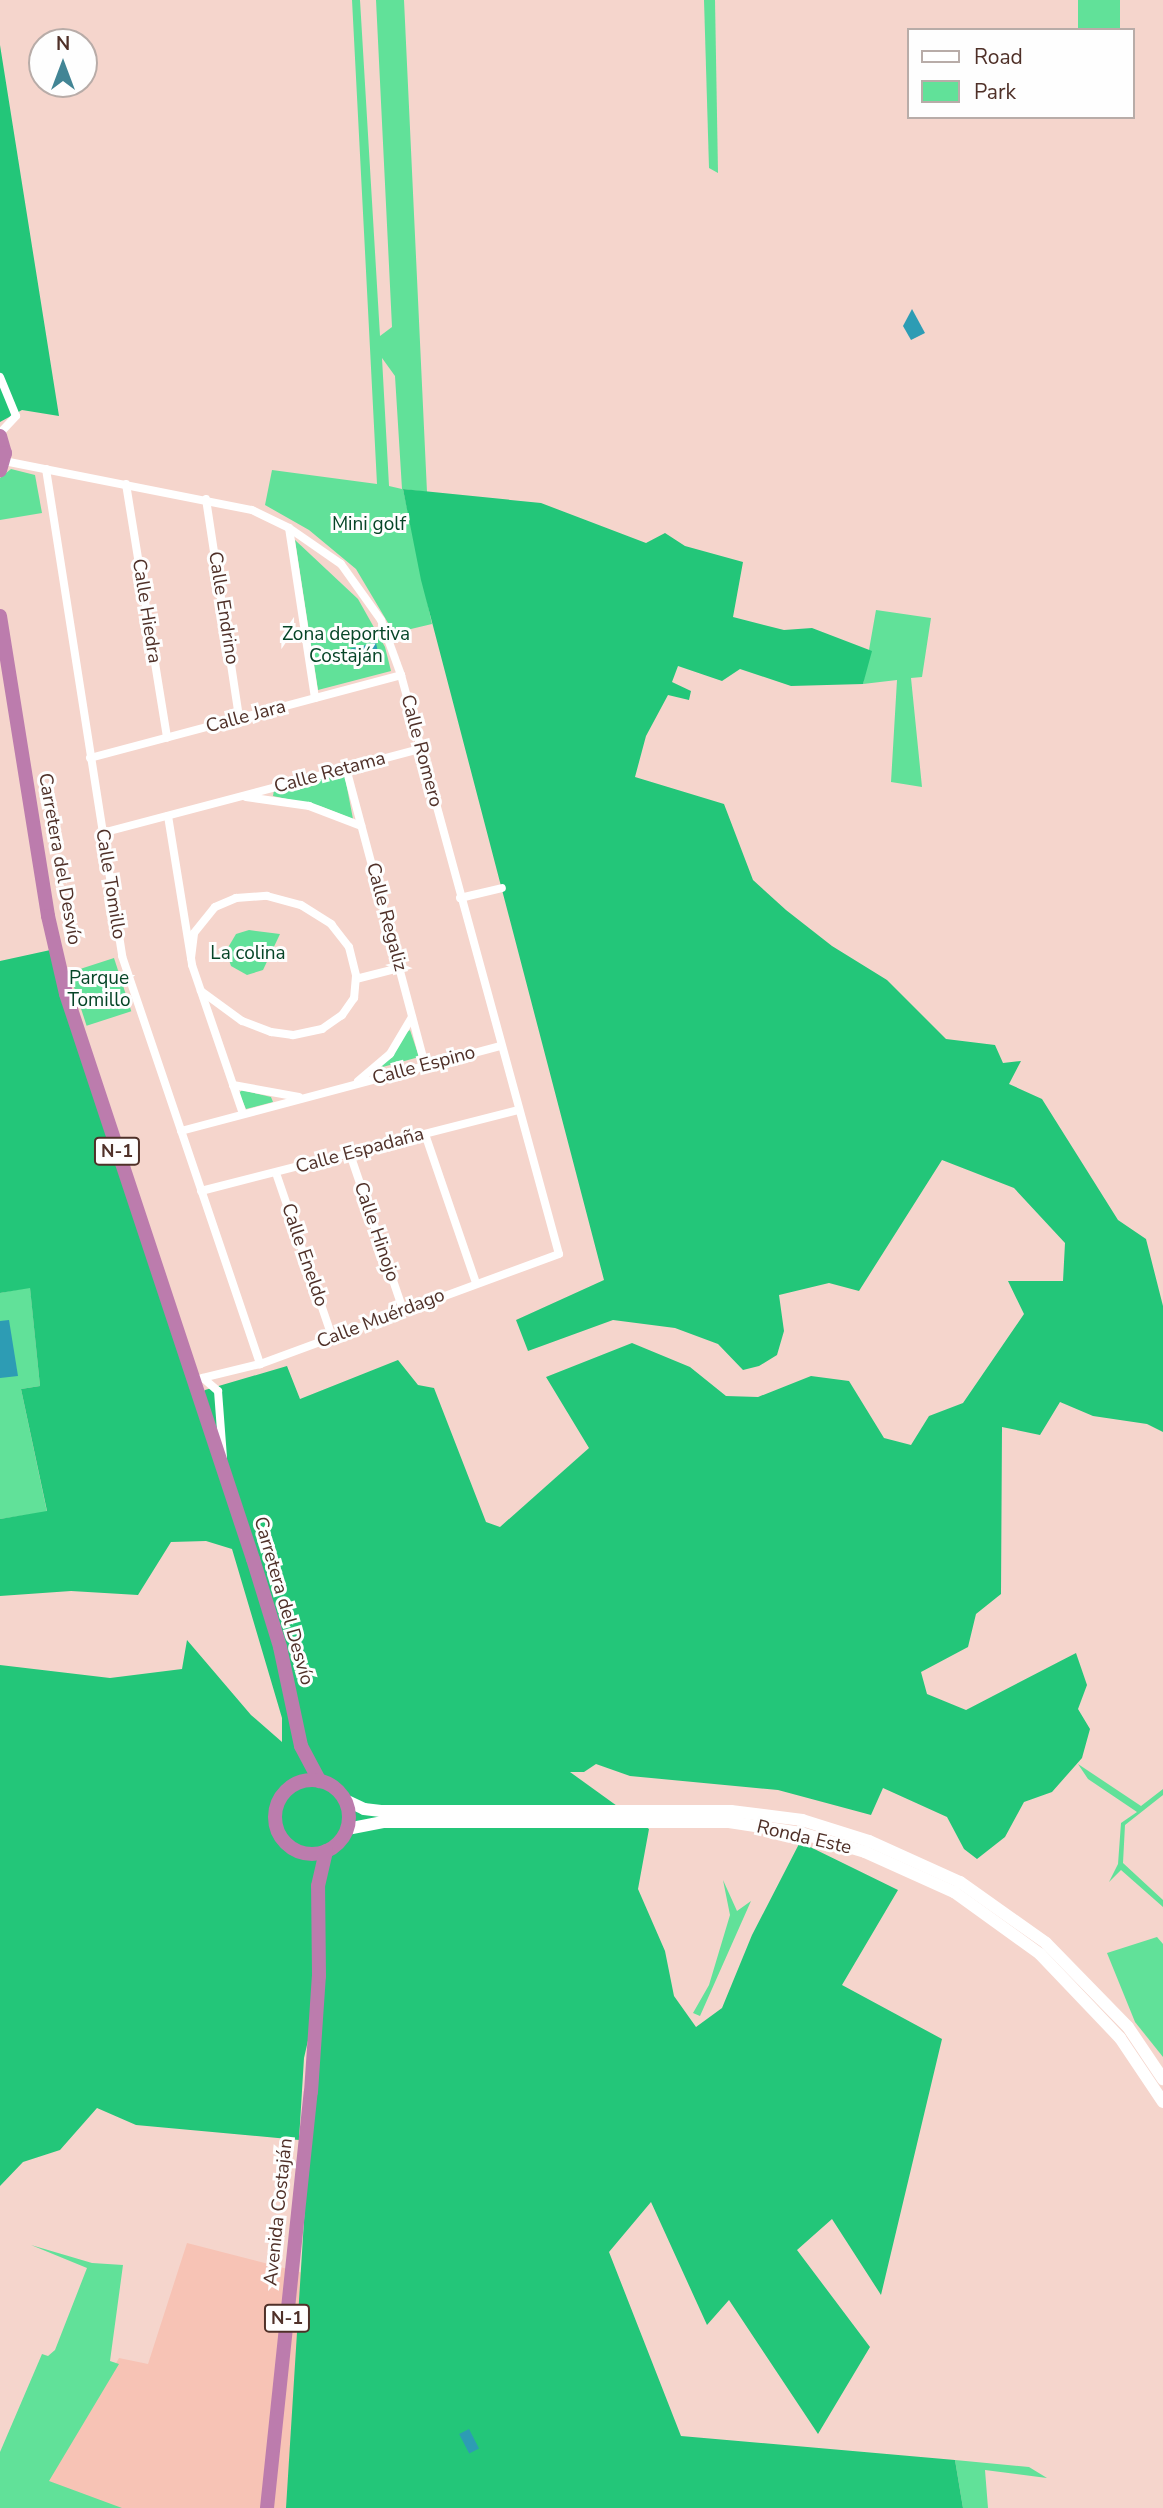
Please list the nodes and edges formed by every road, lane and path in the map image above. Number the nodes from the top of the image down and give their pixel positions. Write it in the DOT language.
graph roads {
  1 [pos="0,377"];
  2 [pos="0,435"];
  3 [pos="2,466"];
  4 [pos="46,469"];
  5 [pos="125,484"];
  6 [pos="206,499"];
  7 [pos="289,528"];
  8 [pos="0,616"];
  9 [pos="401,675"];
  10 [pos="316,698"];
  11 [pos="239,718"];
  12 [pos="167,738"];
  13 [pos="421,749"];
  14 [pos="90,758"];
  15 [pos="346,768"];
  16 [pos="240,796"];
  17 [pos="168,816"];
  18 [pos="362,826"];
  19 [pos="102,834"];
  20 [pos="502,888"];
  21 [pos="460,898"];
  22 [pos="191,958"];
  23 [pos="399,968"];
  24 [pos="356,979"];
  25 [pos="201,991"];
  26 [pos="412,1017"];
  27 [pos="500,1046"];
  28 [pos="425,1065"];
  29 [pos="233,1085"];
  30 [pos="349,1086"];
  31 [pos="308,1098"];
  32 [pos="517,1110"];
  33 [pos="243,1114"];
  34 [pos="181,1130"];
  35 [pos="425,1134"];
  36 [pos="350,1154"];
  37 [pos="276,1173"];
  38 [pos="201,1191"];
  39 [pos="559,1254"];
  40 [pos="476,1283"];
  41 [pos="403,1310"];
  42 [pos="332,1337"];
  43 [pos="260,1364"];
  44 [pos="198,1380"];
  45 [pos="223,1468"];
  46 [pos="301,1746"];
  47 [pos="320,1781"];
  48 [pos="294,1785"];
  49 [pos="345,1800"];
  50 [pos="347,1829"];
  51 [pos="326,1851"];
  52 [pos="299,1852"];
  53 [pos="318,1886"];
  54 [pos="1163,2079"];
  55 [pos="1163,2102"];
  56 [pos="267,2508"];
  1 -- 2 [label="street"];
  2 -- 3 [label="highway"];
  3 -- 4 [label="street, Calle Romero"];
  4 -- 5 [label="street, Calle Romero"];
  4 -- 14 [label="street, Calle Tomillo"];
  5 -- 6 [label="street, Calle Romero"];
  5 -- 12 [label="street, Calle Hiedra"];
  6 -- 7 [label="street, Calle Romero"];
  6 -- 11 [label="street, Calle Endrino"];
  7 -- 9 [label="street, Calle Romero"];
  7 -- 10 [label="street"];
  8 -- 44 [label="highway, Carretera del Desvío / N-1"];
  9 -- 10 [label="street, Calle Jara"];
  9 -- 13 [label="street, Calle Romero"];
  10 -- 11 [label="street, Calle Jara"];
  11 -- 12 [label="street, Calle Jara"];
  12 -- 14 [label="street, Calle Jara"];
  13 -- 15 [label="street, Calle Retama"];
  13 -- 21 [label="street, Calle Romero"];
  14 -- 19 [label="street, Calle Tomillo"];
  15 -- 16 [label="street, Calle Retama"];
  15 -- 18 [label="street, Calle Regaliz"];
  16 -- 17 [label="street, Calle Retama"];
  16 -- 18 [label="street, Calle Retama"];
  17 -- 19 [label="street, Calle Retama"];
  17 -- 22 [label="street"];
  18 -- 23 [label="street, Calle Regaliz"];
  19 -- 34 [label="street, Calle Tomillo"];
  20 -- 21 [label="street"];
  21 -- 27 [label="street, Calle Romero"];
  22 -- 24 [label="street"];
  22 -- 25 [label="street"];
  23 -- 24 [label="street"];
  23 -- 26 [label="street, Calle Regaliz"];
  24 -- 25 [label="street"];
  25 -- 29 [label="street"];
  26 -- 28 [label="street, Calle Regaliz"];
  26 -- 30 [label="street, Calle Espino"];
  27 -- 28 [label="street, Calle Espino"];
  27 -- 32 [label="street, Calle Romero"];
  28 -- 30 [label="street, Calle Espino"];
  29 -- 31 [label="street, Calle Espino"];
  29 -- 33 [label="street"];
  30 -- 31 [label="street, Calle Espino"];
  31 -- 33 [label="street, Calle Espino"];
  32 -- 35 [label="street, Calle Espadaña"];
  32 -- 39 [label="street, Calle Romero"];
  33 -- 34 [label="street, Calle Espino"];
  34 -- 38 [label="street, Calle Tomillo"];
  35 -- 36 [label="street, Calle Espadaña"];
  35 -- 40 [label="street"];
  36 -- 37 [label="street, Calle Espadaña"];
  36 -- 41 [label="street, Calle Hinojo"];
  37 -- 38 [label="street, Calle Espadaña"];
  37 -- 42 [label="street, Calle Eneldo"];
  38 -- 43 [label="street, Calle Tomillo"];
  39 -- 40 [label="street, Calle Muérdago"];
  40 -- 41 [label="street, Calle Muérdago"];
  41 -- 42 [label="street, Calle Muérdago"];
  42 -- 43 [label="street, Calle Muérdago"];
  43 -- 44 [label="street, Calle Muérdago"];
  44 -- 45 [label="highway, Carretera del Desvío / N-1"];
  44 -- 45 [label="street, Carretera del Desvío"];
  45 -- 46 [label="highway, Carretera del Desvío / N-1"];
  46 -- 47 [label="highway, Carretera del Desvío / N-1"];
  46 -- 48 [label="highway, Carretera del Desvío / N-1"];
  47 -- 48 [label="highway"];
  47 -- 49 [label="highway, N-1"];
  48 -- 52 [label="highway, N-1"];
  49 -- 50 [label="highway"];
  49 -- 54 [label="main road, Ronda Este"];
  50 -- 51 [label="highway"];
  50 -- 55 [label="main road, Ronda Este"];
  51 -- 52 [label="highway"];
  51 -- 53 [label="highway, N-1"];
  52 -- 53 [label="highway, N-1"];
  53 -- 56 [label="highway, Avenida Costaján / N-1"];
}
